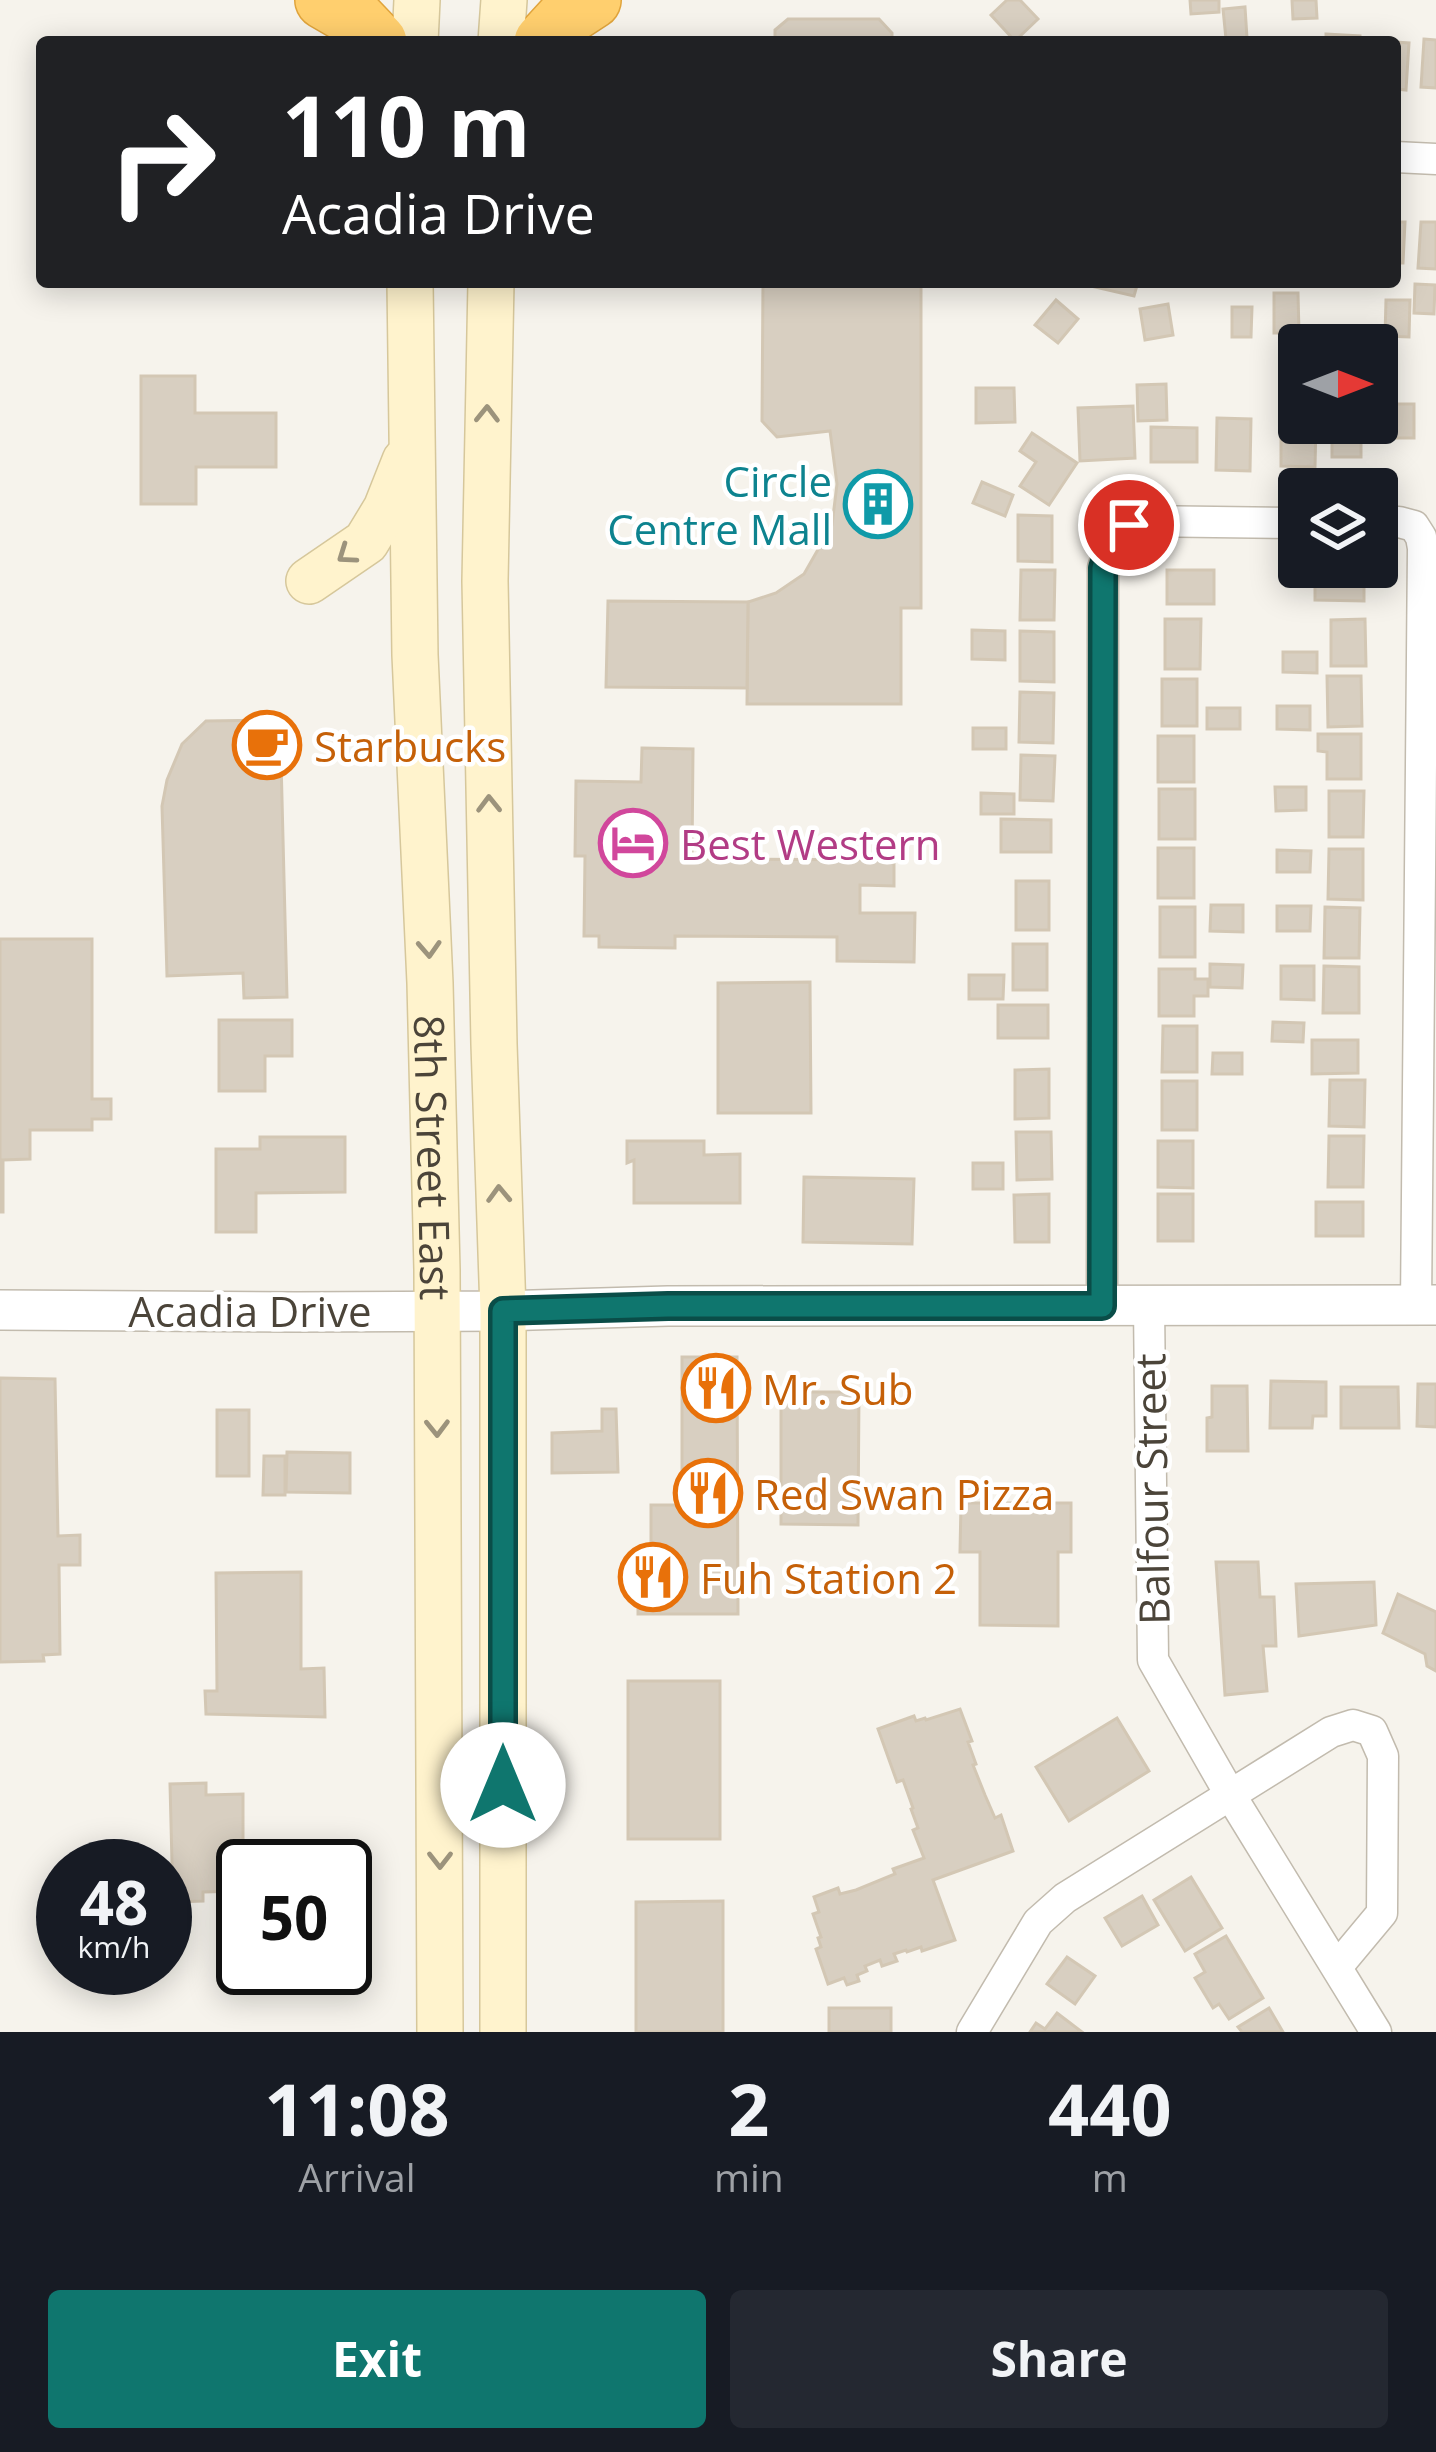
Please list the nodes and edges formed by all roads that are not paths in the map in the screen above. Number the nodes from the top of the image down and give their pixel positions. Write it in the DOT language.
graph roads {
  1 [pos="324,0"];
  2 [pos="417,0"];
  3 [pos="505,0"];
  4 [pos="592,0"];
  5 [pos="372,36"];
  6 [pos="415,36"];
  7 [pos="502,36"];
  8 [pos="548,36"];
  9 [pos="1401,157"];
  10 [pos="1436,159"];
  11 [pos="410,288"];
  12 [pos="491,288"];
  13 [pos="411,447"];
  14 [pos="1398,522"];
  15 [pos="1278,523"];
  16 [pos="309,581"];
  17 [pos="1149,1305"];
  18 [pos="1426,1305"];
  19 [pos="1102,1306"];
  20 [pos="0,1310"];
  21 [pos="436,1311"];
  22 [pos="503,1311"];
  23 [pos="1231,1796"];
  24 [pos="1336,1967"];
  25 [pos="440,2032"];
  26 [pos="503,2032"];
  27 [pos="972,2032"];
  28 [pos="1376,2032"];
  1 -- 5 [label="highway"];
  2 -- 6 [label="main road"];
  3 -- 7 [label="main road"];
  4 -- 8 [label="highway"];
  9 -- 10 [label="street"];
  11 -- 13 [label="main road, 8th Street East"];
  22 -- 12 [label="main road, 8th Street East, one-way"];
  13 -- 16 [label="main road, one-way"];
  13 -- 21 [label="main road, 8th Street East, one-way"];
  14 -- 18 [label="street"];
  15 -- 19 [label="street"];
  17 -- 18 [label="street, Acadia Drive"];
  17 -- 19 [label="street, Acadia Drive"];
  17 -- 23 [label="street, Balfour Street"];
  19 -- 22 [label="street, Acadia Drive"];
  20 -- 21 [label="street, Acadia Drive"];
  21 -- 22 [label="street, Acadia Drive"];
  21 -- 25 [label="main road, 8th Street East, one-way"];
  22 -- 26 [label="main road, 8th Street East"];
  23 -- 24 [label="street, Balfour Street"];
  23 -- 24 [label="street"];
  23 -- 27 [label="street"];
  24 -- 28 [label="street, Balfour Street"];
}
